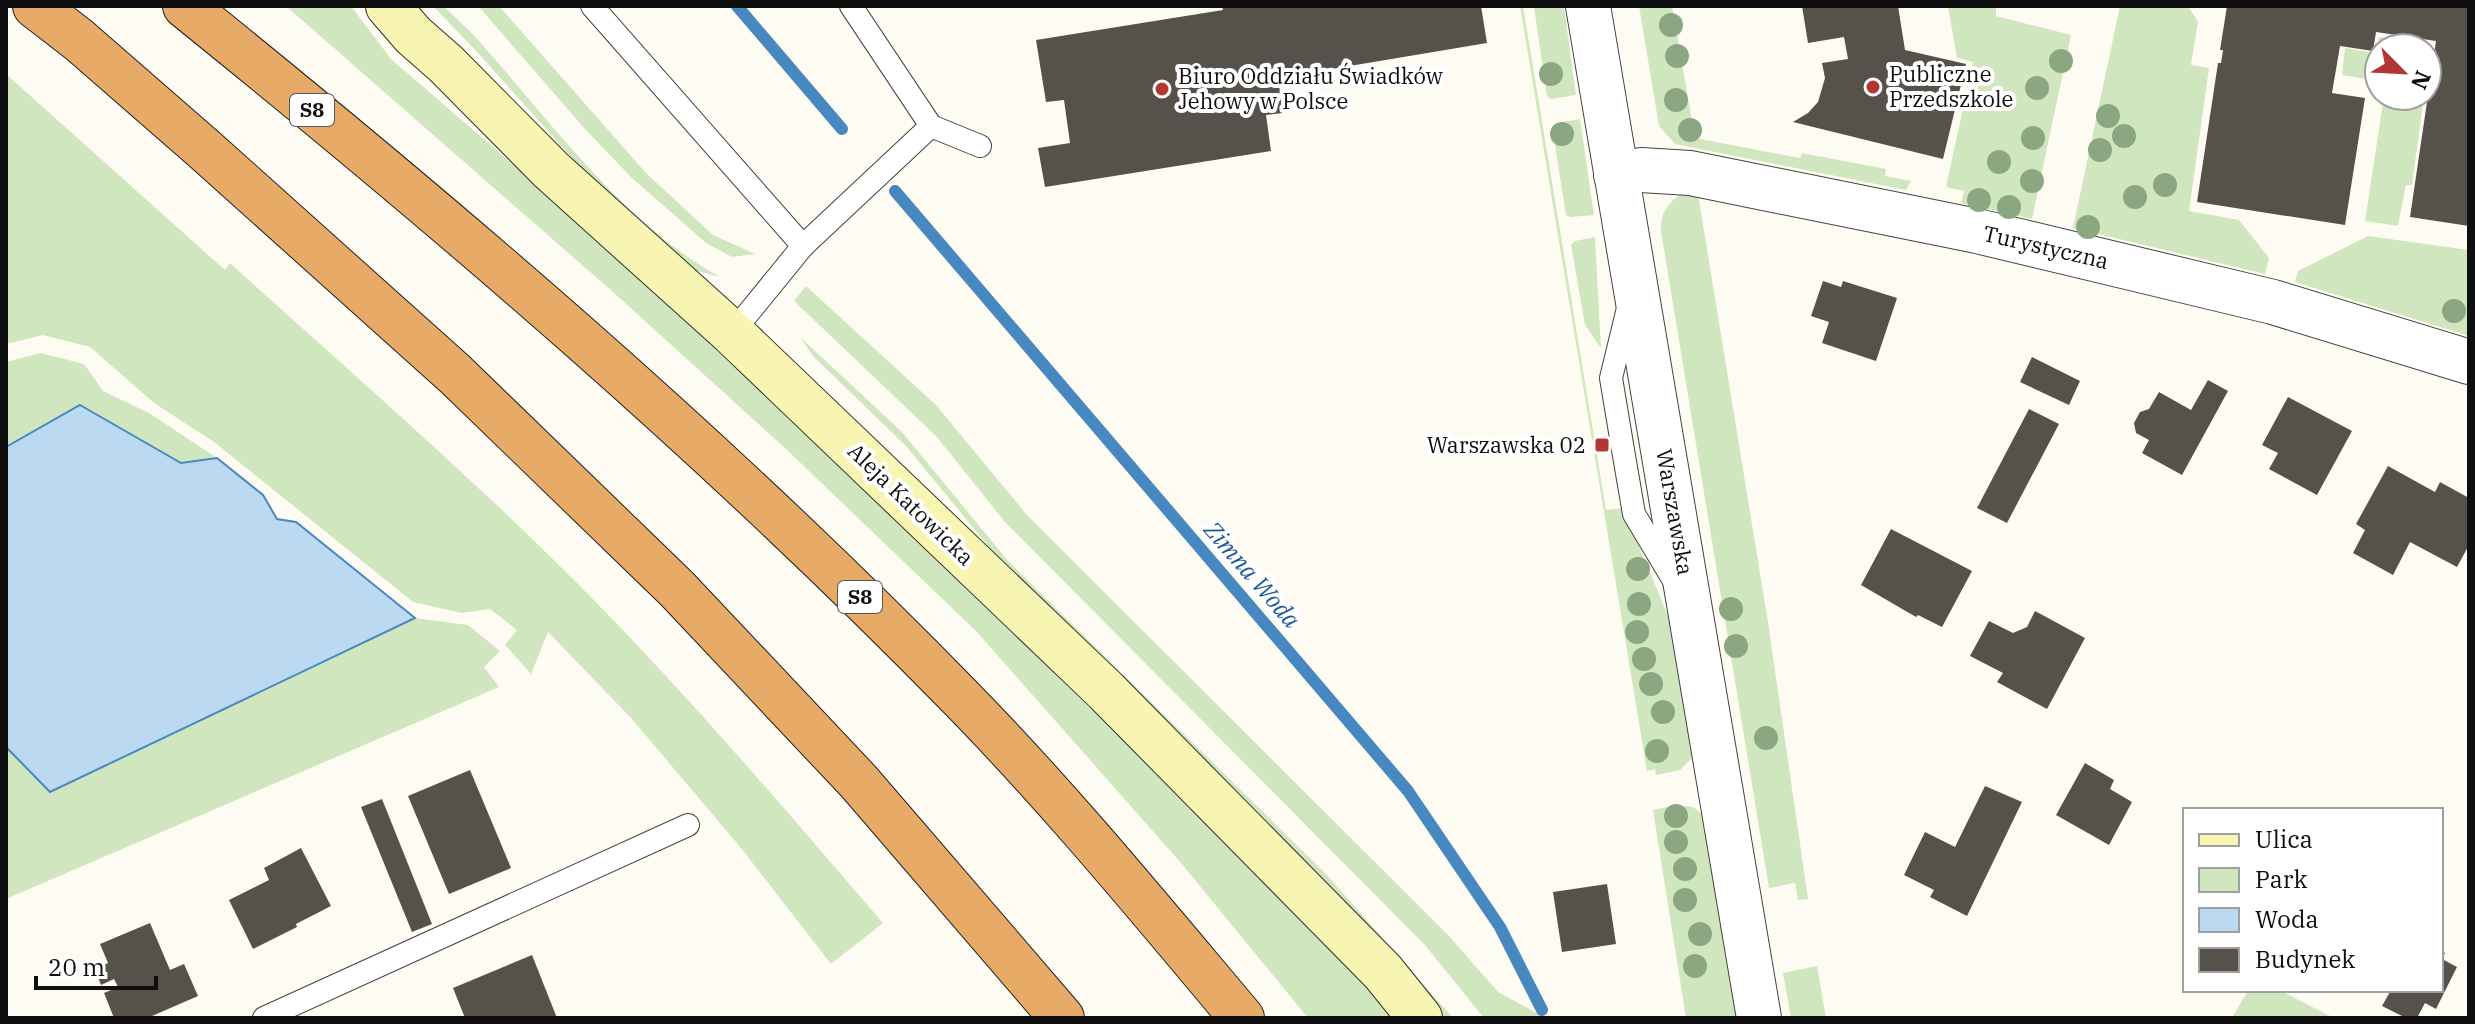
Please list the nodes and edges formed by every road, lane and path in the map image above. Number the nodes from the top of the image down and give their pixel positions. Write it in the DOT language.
graph roads {
  1 [pos="35,6"];
  2 [pos="185,6"];
  3 [pos="388,6"];
  4 [pos="592,6"];
  5 [pos="851,6"];
  6 [pos="1588,6"];
  7 [pos="931,126"];
  8 [pos="980,146"];
  9 [pos="1616,175"];
  10 [pos="803,246"];
  11 [pos="732,333"];
  12 [pos="2469,362"];
  13 [pos="688,825"];
  14 [pos="264,1018"];
  15 [pos="1062,1018"];
  16 [pos="1242,1018"];
  17 [pos="1420,1018"];
  18 [pos="1759,1018"];
  1 -- 15 [label="highway"];
  2 -- 16 [label="highway, S8"];
  3 -- 11 [label="street, Aleja Katowicka"];
  4 -- 10 [label="lane"];
  5 -- 7 [label="lane"];
  6 -- 9 [label="street, Warszawska"];
  7 -- 8 [label="lane"];
  7 -- 10 [label="lane"];
  9 -- 12 [label="street, Turystyczna"];
  9 -- 18 [label="street, Warszawska"];
  10 -- 11 [label="lane"];
  11 -- 17 [label="street, Aleja Katowicka"];
  13 -- 14 [label="lane"];
}
